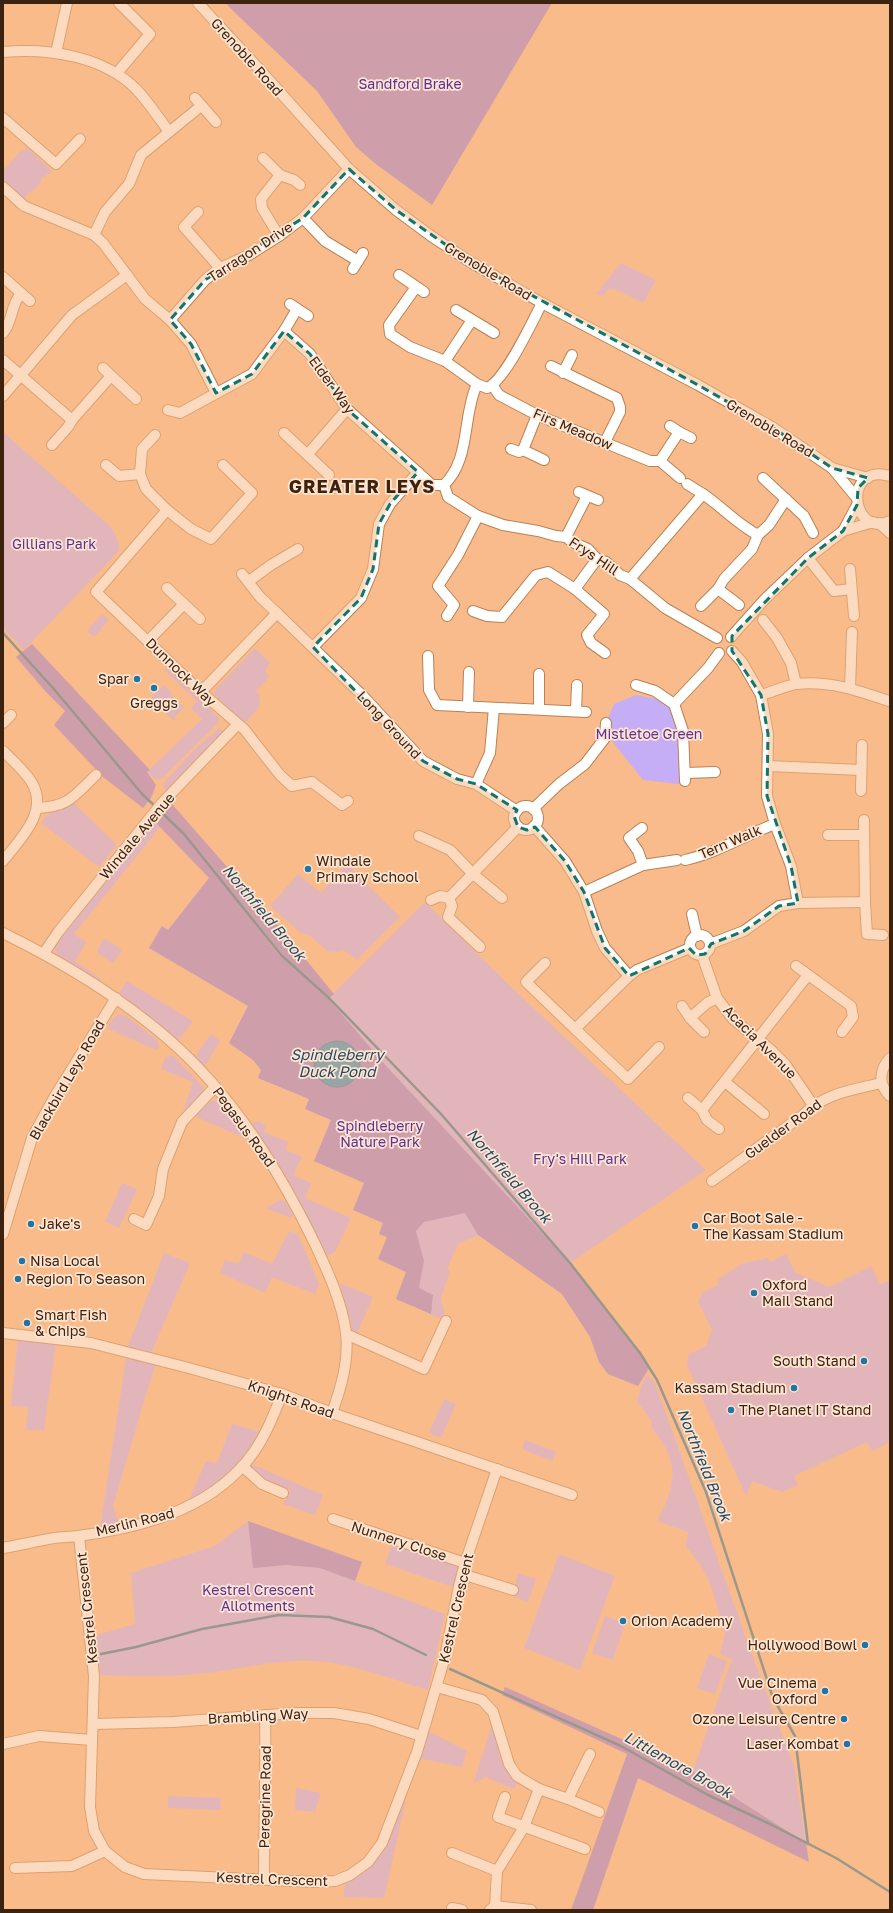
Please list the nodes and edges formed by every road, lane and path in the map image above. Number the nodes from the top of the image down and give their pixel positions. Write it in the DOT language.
graph roads {
  1 [pos="67,3"];
  2 [pos="118,3"];
  3 [pos="198,3"];
  4 [pos="3,52"];
  5 [pos="56,53"];
  6 [pos="117,73"];
  7 [pos="3,118"];
  8 [pos="216,122"];
  9 [pos="169,132"];
  10 [pos="80,138"];
  11 [pos="263,158"];
  12 [pos="349,170"];
  13 [pos="280,175"];
  14 [pos="300,185"];
  15 [pos="3,187"];
  16 [pos="198,212"];
  17 [pos="303,218"];
  18 [pos="94,234"];
  19 [pos="279,236"];
  20 [pos="358,261"];
  21 [pos="220,268"];
  22 [pos="126,275"];
  23 [pos="399,275"];
  24 [pos="3,277"];
  25 [pos="21,293"];
  26 [pos="30,301"];
  27 [pos="542,303"];
  28 [pos="456,310"];
  29 [pos="308,316"];
  30 [pos="170,320"];
  31 [pos="472,320"];
  32 [pos="284,331"];
  33 [pos="3,333"];
  34 [pos="494,333"];
  35 [pos="572,355"];
  36 [pos="3,360"];
  37 [pos="445,361"];
  38 [pos="551,366"];
  39 [pos="103,368"];
  40 [pos="563,373"];
  41 [pos="20,375"];
  42 [pos="111,376"];
  43 [pos="477,384"];
  44 [pos="493,386"];
  45 [pos="216,394"];
  46 [pos="3,396"];
  47 [pos="136,399"];
  48 [pos="347,409"];
  49 [pos="168,410"];
  50 [pos="537,415"];
  51 [pos="72,420"];
  52 [pos="670,426"];
  53 [pos="679,432"];
  54 [pos="284,433"];
  55 [pos="156,435"];
  56 [pos="691,438"];
  57 [pos="605,442"];
  58 [pos="52,445"];
  59 [pos="511,449"];
  60 [pos="523,450"];
  61 [pos="308,454"];
  62 [pos="544,460"];
  63 [pos="660,461"];
  64 [pos="106,465"];
  65 [pos="223,466"];
  66 [pos="832,468"];
  67 [pos="418,472"];
  68 [pos="140,474"];
  69 [pos="329,475"];
  70 [pos="890,476"];
  71 [pos="763,478"];
  72 [pos="868,478"];
  73 [pos="444,485"];
  74 [pos="703,494"];
  75 [pos="786,499"];
  76 [pos="598,500"];
  77 [pos="856,501"];
  78 [pos="168,510"];
  79 [pos="478,516"];
  80 [pos="890,521"];
  81 [pos="876,523"];
  82 [pos="843,531"];
  83 [pos="813,533"];
  84 [pos="890,533"];
  85 [pos="758,535"];
  86 [pos="566,537"];
  87 [pos="298,549"];
  88 [pos="808,558"];
  89 [pos="597,559"];
  90 [pos="850,569"];
  91 [pos="630,579"];
  92 [pos="167,588"];
  93 [pos="575,589"];
  94 [pos="718,589"];
  95 [pos="851,589"];
  96 [pos="184,604"];
  97 [pos="739,605"];
  98 [pos="702,606"];
  99 [pos="473,611"];
  100 [pos="277,613"];
  101 [pos="448,616"];
  102 [pos="854,616"];
  103 [pos="200,620"];
  104 [pos="763,620"];
  105 [pos="852,632"];
  106 [pos="731,637"];
  107 [pos="717,638"];
  108 [pos="148,641"];
  109 [pos="313,647"];
  110 [pos="732,651"];
  111 [pos="605,653"];
  112 [pos="719,653"];
  113 [pos="428,656"];
  114 [pos="469,672"];
  115 [pos="539,674"];
  116 [pos="796,684"];
  117 [pos="577,685"];
  118 [pos="636,685"];
  119 [pos="850,688"];
  120 [pos="202,692"];
  121 [pos="761,695"];
  122 [pos="890,701"];
  123 [pos="674,704"];
  124 [pos="468,707"];
  125 [pos="494,708"];
  126 [pos="540,709"];
  127 [pos="11,715"];
  128 [pos="3,723"];
  129 [pos="606,723"];
  130 [pos="237,725"];
  131 [pos="862,745"];
  132 [pos="3,751"];
  133 [pos="768,766"];
  134 [pos="861,770"];
  135 [pos="716,772"];
  136 [pos="96,775"];
  137 [pos="476,784"];
  138 [pos="861,791"];
  139 [pos="348,800"];
  140 [pos="37,808"];
  141 [pos="533,809"];
  142 [pos="517,810"];
  143 [pos="864,820"];
  144 [pos="775,824"];
  145 [pos="534,826"];
  146 [pos="518,827"];
  147 [pos="642,828"];
  148 [pos="828,835"];
  149 [pos="864,835"];
  150 [pos="419,836"];
  151 [pos="3,861"];
  152 [pos="643,865"];
  153 [pos="473,874"];
  154 [pos="584,892"];
  155 [pos="449,898"];
  156 [pos="502,898"];
  157 [pos="431,900"];
  158 [pos="865,902"];
  159 [pos="798,903"];
  160 [pos="692,914"];
  161 [pos="3,933"];
  162 [pos="883,935"];
  163 [pos="697,936"];
  164 [pos="710,944"];
  165 [pos="480,947"];
  166 [pos="690,948"];
  167 [pos="44,953"];
  168 [pos="702,955"];
  169 [pos="545,963"];
  170 [pos="796,966"];
  171 [pos="808,975"];
  172 [pos="629,976"];
  173 [pos="116,998"];
  174 [pos="717,998"];
  175 [pos="682,1006"];
  176 [pos="690,1018"];
  177 [pos="575,1029"];
  178 [pos="704,1032"];
  179 [pos="842,1032"];
  180 [pos="758,1039"];
  181 [pos="659,1048"];
  182 [pos="890,1058"];
  183 [pos="725,1082"];
  184 [pos="881,1083"];
  185 [pos="215,1087"];
  186 [pos="890,1096"];
  187 [pos="688,1098"];
  188 [pos="813,1105"];
  189 [pos="702,1110"];
  190 [pos="764,1114"];
  191 [pos="719,1129"];
  192 [pos="712,1180"];
  193 [pos="134,1219"];
  194 [pos="3,1234"];
  195 [pos="446,1321"];
  196 [pos="3,1333"];
  197 [pos="346,1334"];
  198 [pos="282,1394"];
  199 [pos="332,1413"];
  200 [pos="242,1466"];
  201 [pos="497,1469"];
  202 [pos="283,1493"];
  203 [pos="572,1495"];
  204 [pos="334,1519"];
  205 [pos="79,1536"];
  206 [pos="3,1548"];
  207 [pos="465,1563"];
  208 [pos="462,1574"];
  209 [pos="513,1590"];
  210 [pos="437,1687"];
  211 [pos="265,1715"];
  212 [pos="93,1724"];
  213 [pos="421,1736"];
  214 [pos="92,1740"];
  215 [pos="3,1744"];
  216 [pos="590,1754"];
  217 [pos="539,1789"];
  218 [pos="505,1797"];
  219 [pos="568,1799"];
  220 [pos="599,1812"];
  221 [pos="524,1827"];
  222 [pos="584,1849"];
  223 [pos="105,1851"];
  224 [pos="452,1854"];
  225 [pos="15,1868"];
  226 [pos="497,1871"];
  227 [pos="264,1879"];
  228 [pos="493,1908"];
  229 [pos="531,1910"];
  1 -- 5 [label="street"];
  2 -- 6 [label="street"];
  3 -- 12 [label="street, Grenoble Road"];
  4 -- 5 [label="street"];
  5 -- 6 [label="street"];
  6 -- 9 [label="street"];
  7 -- 10 [label="street"];
  8 -- 9 [label="street"];
  9 -- 18 [label="street"];
  11 -- 13 [label="street"];
  12 -- 17 [label="street, Tarragon Drive"];
  12 -- 27 [label="street, Grenoble Road"];
  13 -- 14 [label="street"];
  13 -- 19 [label="street"];
  15 -- 18 [label="street"];
  16 -- 21 [label="street"];
  17 -- 19 [label="street, Tarragon Drive"];
  17 -- 20 [label="street"];
  18 -- 22 [label="street"];
  19 -- 21 [label="street, Tarragon Drive"];
  21 -- 30 [label="street, Tarragon Drive"];
  22 -- 30 [label="street"];
  22 -- 41 [label="street"];
  23 -- 37 [label="street"];
  24 -- 25 [label="street"];
  25 -- 26 [label="street"];
  25 -- 33 [label="street"];
  27 -- 44 [label="street"];
  27 -- 66 [label="street, Grenoble Road"];
  28 -- 31 [label="street"];
  29 -- 32 [label="street"];
  30 -- 45 [label="street"];
  31 -- 34 [label="street"];
  31 -- 37 [label="street"];
  32 -- 45 [label="street"];
  32 -- 48 [label="street, Elder Way"];
  35 -- 40 [label="street"];
  36 -- 41 [label="street"];
  37 -- 43 [label="street"];
  38 -- 40 [label="street"];
  39 -- 42 [label="street"];
  40 -- 57 [label="street"];
  41 -- 46 [label="street"];
  41 -- 51 [label="street"];
  42 -- 47 [label="street"];
  42 -- 51 [label="street"];
  43 -- 44 [label="street"];
  43 -- 73 [label="street"];
  44 -- 50 [label="street, Firs Meadow"];
  45 -- 49 [label="street"];
  48 -- 61 [label="street"];
  48 -- 67 [label="street, Elder Way"];
  50 -- 57 [label="street, Firs Meadow"];
  50 -- 60 [label="street"];
  51 -- 58 [label="street"];
  52 -- 53 [label="street"];
  53 -- 56 [label="street"];
  53 -- 63 [label="street"];
  54 -- 61 [label="street"];
  55 -- 68 [label="street"];
  57 -- 63 [label="street, Firs Meadow"];
  59 -- 60 [label="street"];
  60 -- 62 [label="street"];
  61 -- 69 [label="street"];
  63 -- 74 [label="street, Firs Meadow"];
  64 -- 68 [label="street"];
  65 -- 78 [label="street"];
  66 -- 72 [label="street, Grenoble Road"];
  66 -- 77 [label="street, Grenoble Road"];
  67 -- 73 [label="street, Elder Way"];
  67 -- 109 [label="street"];
  68 -- 78 [label="street"];
  70 -- 72 [label="street"];
  71 -- 75 [label="street"];
  72 -- 77 [label="street"];
  73 -- 79 [label="street, Frys Hill"];
  74 -- 85 [label="street, Firs Meadow"];
  74 -- 91 [label="street"];
  75 -- 83 [label="street"];
  75 -- 85 [label="street"];
  76 -- 86 [label="street"];
  77 -- 81 [label="street, Grenoble Road"];
  77 -- 82 [label="street"];
  78 -- 108 [label="street, Dunnock Way"];
  79 -- 86 [label="street, Frys Hill"];
  79 -- 101 [label="street"];
  80 -- 81 [label="street"];
  81 -- 82 [label="street"];
  81 -- 84 [label="street"];
  82 -- 88 [label="street"];
  85 -- 94 [label="street"];
  86 -- 89 [label="street, Frys Hill"];
  87 -- 100 [label="street, Long Ground"];
  88 -- 95 [label="street"];
  88 -- 106 [label="street"];
  89 -- 91 [label="street, Frys Hill"];
  89 -- 93 [label="street"];
  90 -- 95 [label="street"];
  91 -- 107 [label="street, Frys Hill"];
  92 -- 96 [label="street"];
  93 -- 99 [label="street"];
  93 -- 111 [label="street"];
  94 -- 97 [label="street"];
  94 -- 98 [label="street"];
  95 -- 102 [label="street"];
  96 -- 103 [label="street"];
  96 -- 108 [label="street"];
  100 -- 109 [label="street, Long Ground"];
  100 -- 120 [label="street"];
  104 -- 116 [label="street"];
  105 -- 119 [label="street"];
  106 -- 107 [label="street"];
  106 -- 110 [label="street"];
  107 -- 112 [label="street"];
  108 -- 120 [label="street, Dunnock Way"];
  109 -- 137 [label="street, Long Ground"];
  110 -- 112 [label="street"];
  110 -- 121 [label="street"];
  112 -- 123 [label="street"];
  113 -- 124 [label="street"];
  114 -- 124 [label="street"];
  115 -- 126 [label="street"];
  116 -- 119 [label="street"];
  116 -- 121 [label="street"];
  117 -- 126 [label="street"];
  118 -- 123 [label="street"];
  119 -- 122 [label="street"];
  120 -- 130 [label="street, Dunnock Way"];
  121 -- 133 [label="street"];
  123 -- 135 [label="street"];
  124 -- 125 [label="street"];
  125 -- 126 [label="street"];
  125 -- 137 [label="street"];
  127 -- 128 [label="street"];
  129 -- 141 [label="street"];
  130 -- 139 [label="street, Dunnock Way"];
  130 -- 167 [label="street, Windale Avenue"];
  131 -- 134 [label="street"];
  132 -- 140 [label="street"];
  133 -- 134 [label="street"];
  133 -- 144 [label="street"];
  134 -- 138 [label="street"];
  136 -- 140 [label="street"];
  137 -- 142 [label="street, Long Ground"];
  140 -- 151 [label="street"];
  141 -- 142 [label="street"];
  141 -- 145 [label="street"];
  142 -- 146 [label="street"];
  143 -- 149 [label="street"];
  144 -- 152 [label="street, Tern Walk"];
  144 -- 159 [label="street"];
  145 -- 146 [label="street"];
  145 -- 154 [label="street"];
  146 -- 153 [label="street"];
  147 -- 152 [label="street"];
  148 -- 149 [label="street"];
  149 -- 158 [label="street"];
  150 -- 153 [label="street"];
  152 -- 154 [label="street, Tern Walk"];
  153 -- 155 [label="street"];
  153 -- 156 [label="street"];
  154 -- 172 [label="street"];
  155 -- 157 [label="street"];
  155 -- 165 [label="street"];
  158 -- 159 [label="street"];
  158 -- 162 [label="street"];
  159 -- 164 [label="street"];
  160 -- 163 [label="street"];
  161 -- 167 [label="street, Pegasus Road"];
  163 -- 164 [label="street"];
  163 -- 166 [label="street"];
  164 -- 168 [label="street"];
  166 -- 168 [label="street"];
  166 -- 172 [label="street"];
  167 -- 173 [label="street, Pegasus Road"];
  168 -- 174 [label="street, Acacia Avenue"];
  169 -- 177 [label="street"];
  170 -- 171 [label="street"];
  171 -- 179 [label="street"];
  171 -- 180 [label="street"];
  172 -- 177 [label="street"];
  173 -- 185 [label="street, Pegasus Road"];
  173 -- 194 [label="street, Blackbird Leys Road"];
  174 -- 176 [label="street"];
  174 -- 180 [label="street, Acacia Avenue"];
  175 -- 176 [label="street"];
  176 -- 178 [label="street"];
  177 -- 181 [label="street"];
  180 -- 183 [label="street"];
  180 -- 188 [label="street, Acacia Avenue"];
  182 -- 184 [label="street"];
  183 -- 189 [label="street"];
  183 -- 190 [label="street"];
  184 -- 186 [label="street"];
  184 -- 188 [label="street, Guelder Road"];
  185 -- 193 [label="street"];
  185 -- 197 [label="street, Pegasus Road"];
  187 -- 189 [label="street"];
  188 -- 192 [label="street, Guelder Road"];
  189 -- 191 [label="street"];
  195 -- 197 [label="street"];
  196 -- 198 [label="street, Knights Road"];
  197 -- 199 [label="street, Pegasus Road"];
  198 -- 199 [label="street, Knights Road"];
  198 -- 200 [label="street, Merlin Road"];
  199 -- 201 [label="street, Knights Road"];
  200 -- 202 [label="street"];
  200 -- 205 [label="street, Merlin Road"];
  201 -- 203 [label="street, Knights Road"];
  201 -- 207 [label="street, Kestrel Crescent"];
  204 -- 207 [label="street, Nunnery Close"];
  205 -- 206 [label="street, Merlin Road"];
  205 -- 212 [label="street, Kestrel Crescent"];
  207 -- 208 [label="street, Kestrel Crescent"];
  208 -- 209 [label="street"];
  208 -- 210 [label="street, Kestrel Crescent"];
  210 -- 213 [label="street, Kestrel Crescent"];
  210 -- 217 [label="street"];
  211 -- 212 [label="street, Brambling Way"];
  211 -- 213 [label="street, Brambling Way"];
  211 -- 227 [label="street, Peregrine Road"];
  212 -- 214 [label="street, Kestrel Crescent"];
  213 -- 227 [label="street, Kestrel Crescent"];
  214 -- 215 [label="street"];
  214 -- 223 [label="street, Kestrel Crescent"];
  216 -- 219 [label="street"];
  217 -- 219 [label="street"];
  217 -- 221 [label="street"];
  218 -- 221 [label="street"];
  219 -- 220 [label="street"];
  221 -- 222 [label="street"];
  221 -- 226 [label="street"];
  223 -- 225 [label="street"];
  223 -- 227 [label="street, Kestrel Crescent"];
  224 -- 226 [label="street"];
  226 -- 228 [label="street"];
  228 -- 229 [label="street"];
}
